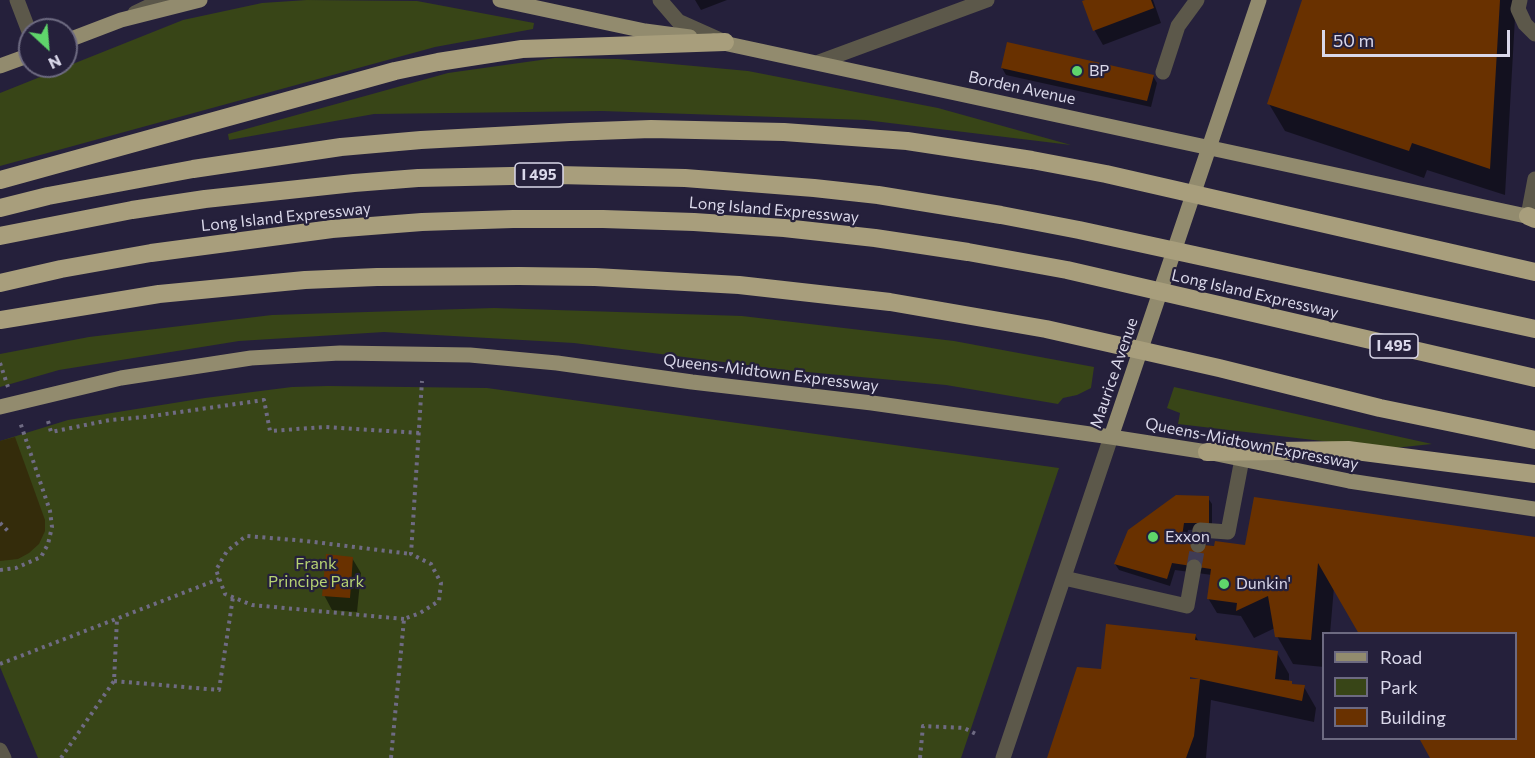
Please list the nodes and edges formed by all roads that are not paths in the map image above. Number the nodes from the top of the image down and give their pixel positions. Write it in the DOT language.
graph roads {
  1 [pos="17,0"];
  2 [pos="162,0"];
  3 [pos="200,0"];
  4 [pos="500,0"];
  5 [pos="660,0"];
  6 [pos="987,0"];
  7 [pos="1197,0"];
  8 [pos="1259,0"];
  9 [pos="1520,0"];
  10 [pos="24,18"];
  11 [pos="121,20"];
  12 [pos="1535,34"];
  13 [pos="78,36"];
  14 [pos="725,42"];
  15 [pos="18,59"];
  16 [pos="819,62"];
  17 [pos="0,66"];
  18 [pos="1164,72"];
  19 [pos="1210,148"];
  20 [pos="1535,179"];
  21 [pos="0,180"];
  22 [pos="0,208"];
  23 [pos="1533,218"];
  24 [pos="0,236"];
  25 [pos="1535,272"];
  26 [pos="0,283"];
  27 [pos="0,320"];
  28 [pos="1535,329"];
  29 [pos="1535,378"];
  30 [pos="6,402"];
  31 [pos="1111,437"];
  32 [pos="1535,440"];
  33 [pos="1207,453"];
  34 [pos="1242,459"];
  35 [pos="1535,474"];
  36 [pos="1535,509"];
  37 [pos="1198,545"];
  38 [pos="1194,567"];
  39 [pos="1064,578"];
  40 [pos="0,750"];
  41 [pos="4,758"];
  42 [pos="1003,758"];
  1 -- 10 [label="street"];
  2 -- 11 [label="street"];
  3 -- 11 [label="main road"];
  4 -- 14 [label="main road, Borden Avenue"];
  5 -- 14 [label="street"];
  6 -- 16 [label="street"];
  7 -- 18 [label="street"];
  8 -- 19 [label="main road, Maurice Avenue"];
  9 -- 12 [label="street"];
  11 -- 13 [label="main road"];
  14 -- 16 [label="main road, Borden Avenue"];
  14 -- 21 [label="highway"];
  15 -- 17 [label="main road"];
  16 -- 19 [label="main road, Borden Avenue"];
  19 -- 23 [label="main road, Borden Avenue"];
  19 -- 31 [label="main road, Maurice Avenue"];
  20 -- 23 [label="street"];
  22 -- 25 [label="highway"];
  24 -- 28 [label="highway, Long Island Expressway / I 495"];
  26 -- 29 [label="highway, Long Island Expressway / I 495"];
  27 -- 32 [label="highway"];
  30 -- 31 [label="main road, Queens-Midtown Expressway"];
  31 -- 33 [label="main road, Queens-Midtown Expressway"];
  31 -- 39 [label="street, Maurice Avenue"];
  33 -- 34 [label="main road, Queens-Midtown Expressway"];
  33 -- 35 [label="highway"];
  34 -- 36 [label="main road, Queens-Midtown Expressway"];
  34 -- 37 [label="street"];
  38 -- 39 [label="street"];
  39 -- 42 [label="street, Maurice Avenue"];
  40 -- 41 [label="street"];
}
